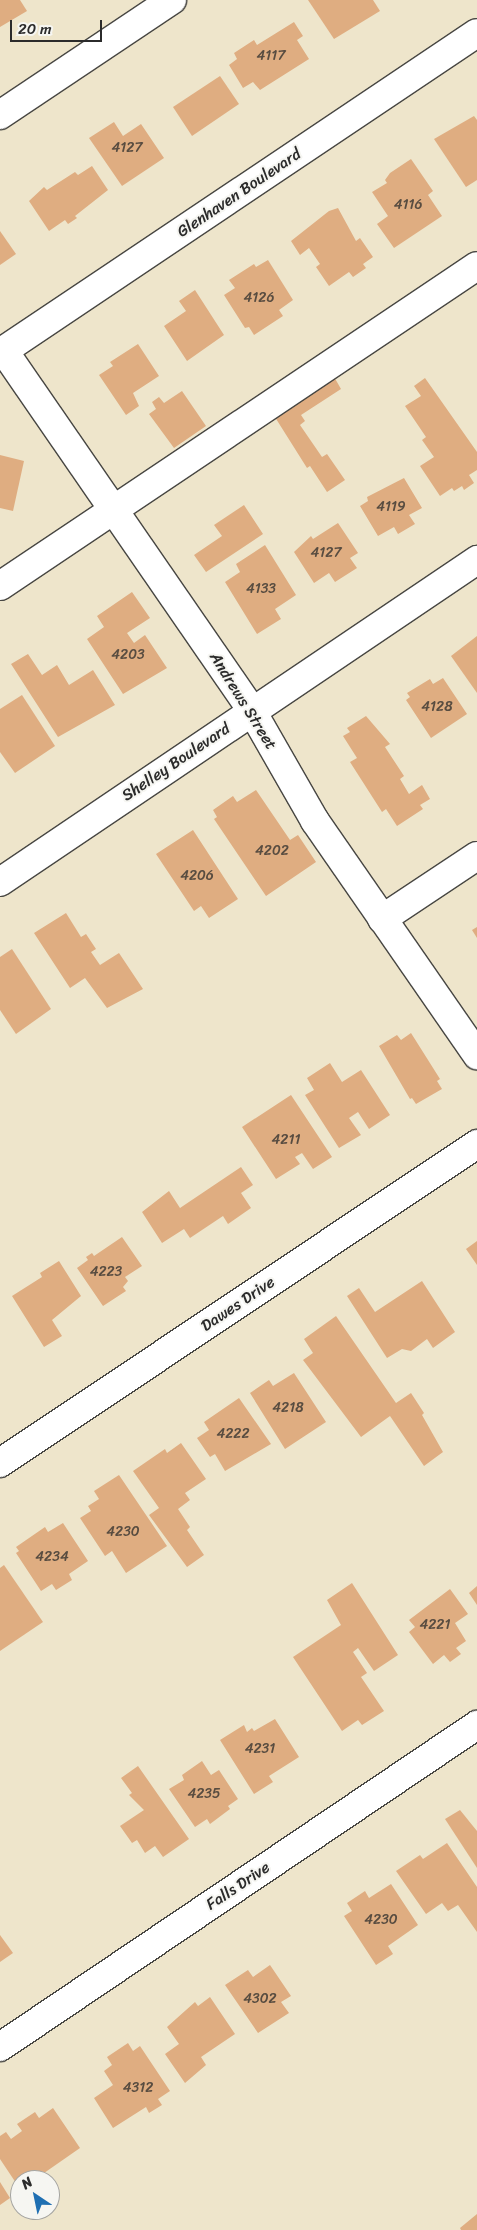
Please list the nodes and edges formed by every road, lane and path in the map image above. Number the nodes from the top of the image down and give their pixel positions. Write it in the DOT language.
graph roads {
  1 [pos="172,0"];
  2 [pos="477,33"];
  3 [pos="0,115"];
  4 [pos="477,266"];
  5 [pos="2,352"];
  6 [pos="114,509"];
  7 [pos="477,560"];
  8 [pos="0,586"];
  9 [pos="252,711"];
  10 [pos="477,856"];
  11 [pos="0,882"];
  12 [pos="382,919"];
  13 [pos="477,1055"];
  14 [pos="477,1144"];
  15 [pos="0,1463"];
  16 [pos="477,1725"];
  17 [pos="0,2047"];
  1 -- 3 [label="street"];
  2 -- 5 [label="street, Glenhaven Boulevard"];
  4 -- 6 [label="street"];
  5 -- 6 [label="street, Andrews Street"];
  6 -- 8 [label="street"];
  6 -- 9 [label="street, Andrews Street"];
  7 -- 9 [label="street, Shelley Boulevard"];
  9 -- 11 [label="street, Shelley Boulevard"];
  9 -- 12 [label="street, Andrews Street"];
  10 -- 12 [label="street"];
  12 -- 13 [label="street, Andrews Street"];
  14 -- 15 [label="street, Dawes Drive"];
  16 -- 17 [label="street, Falls Drive"];
}
